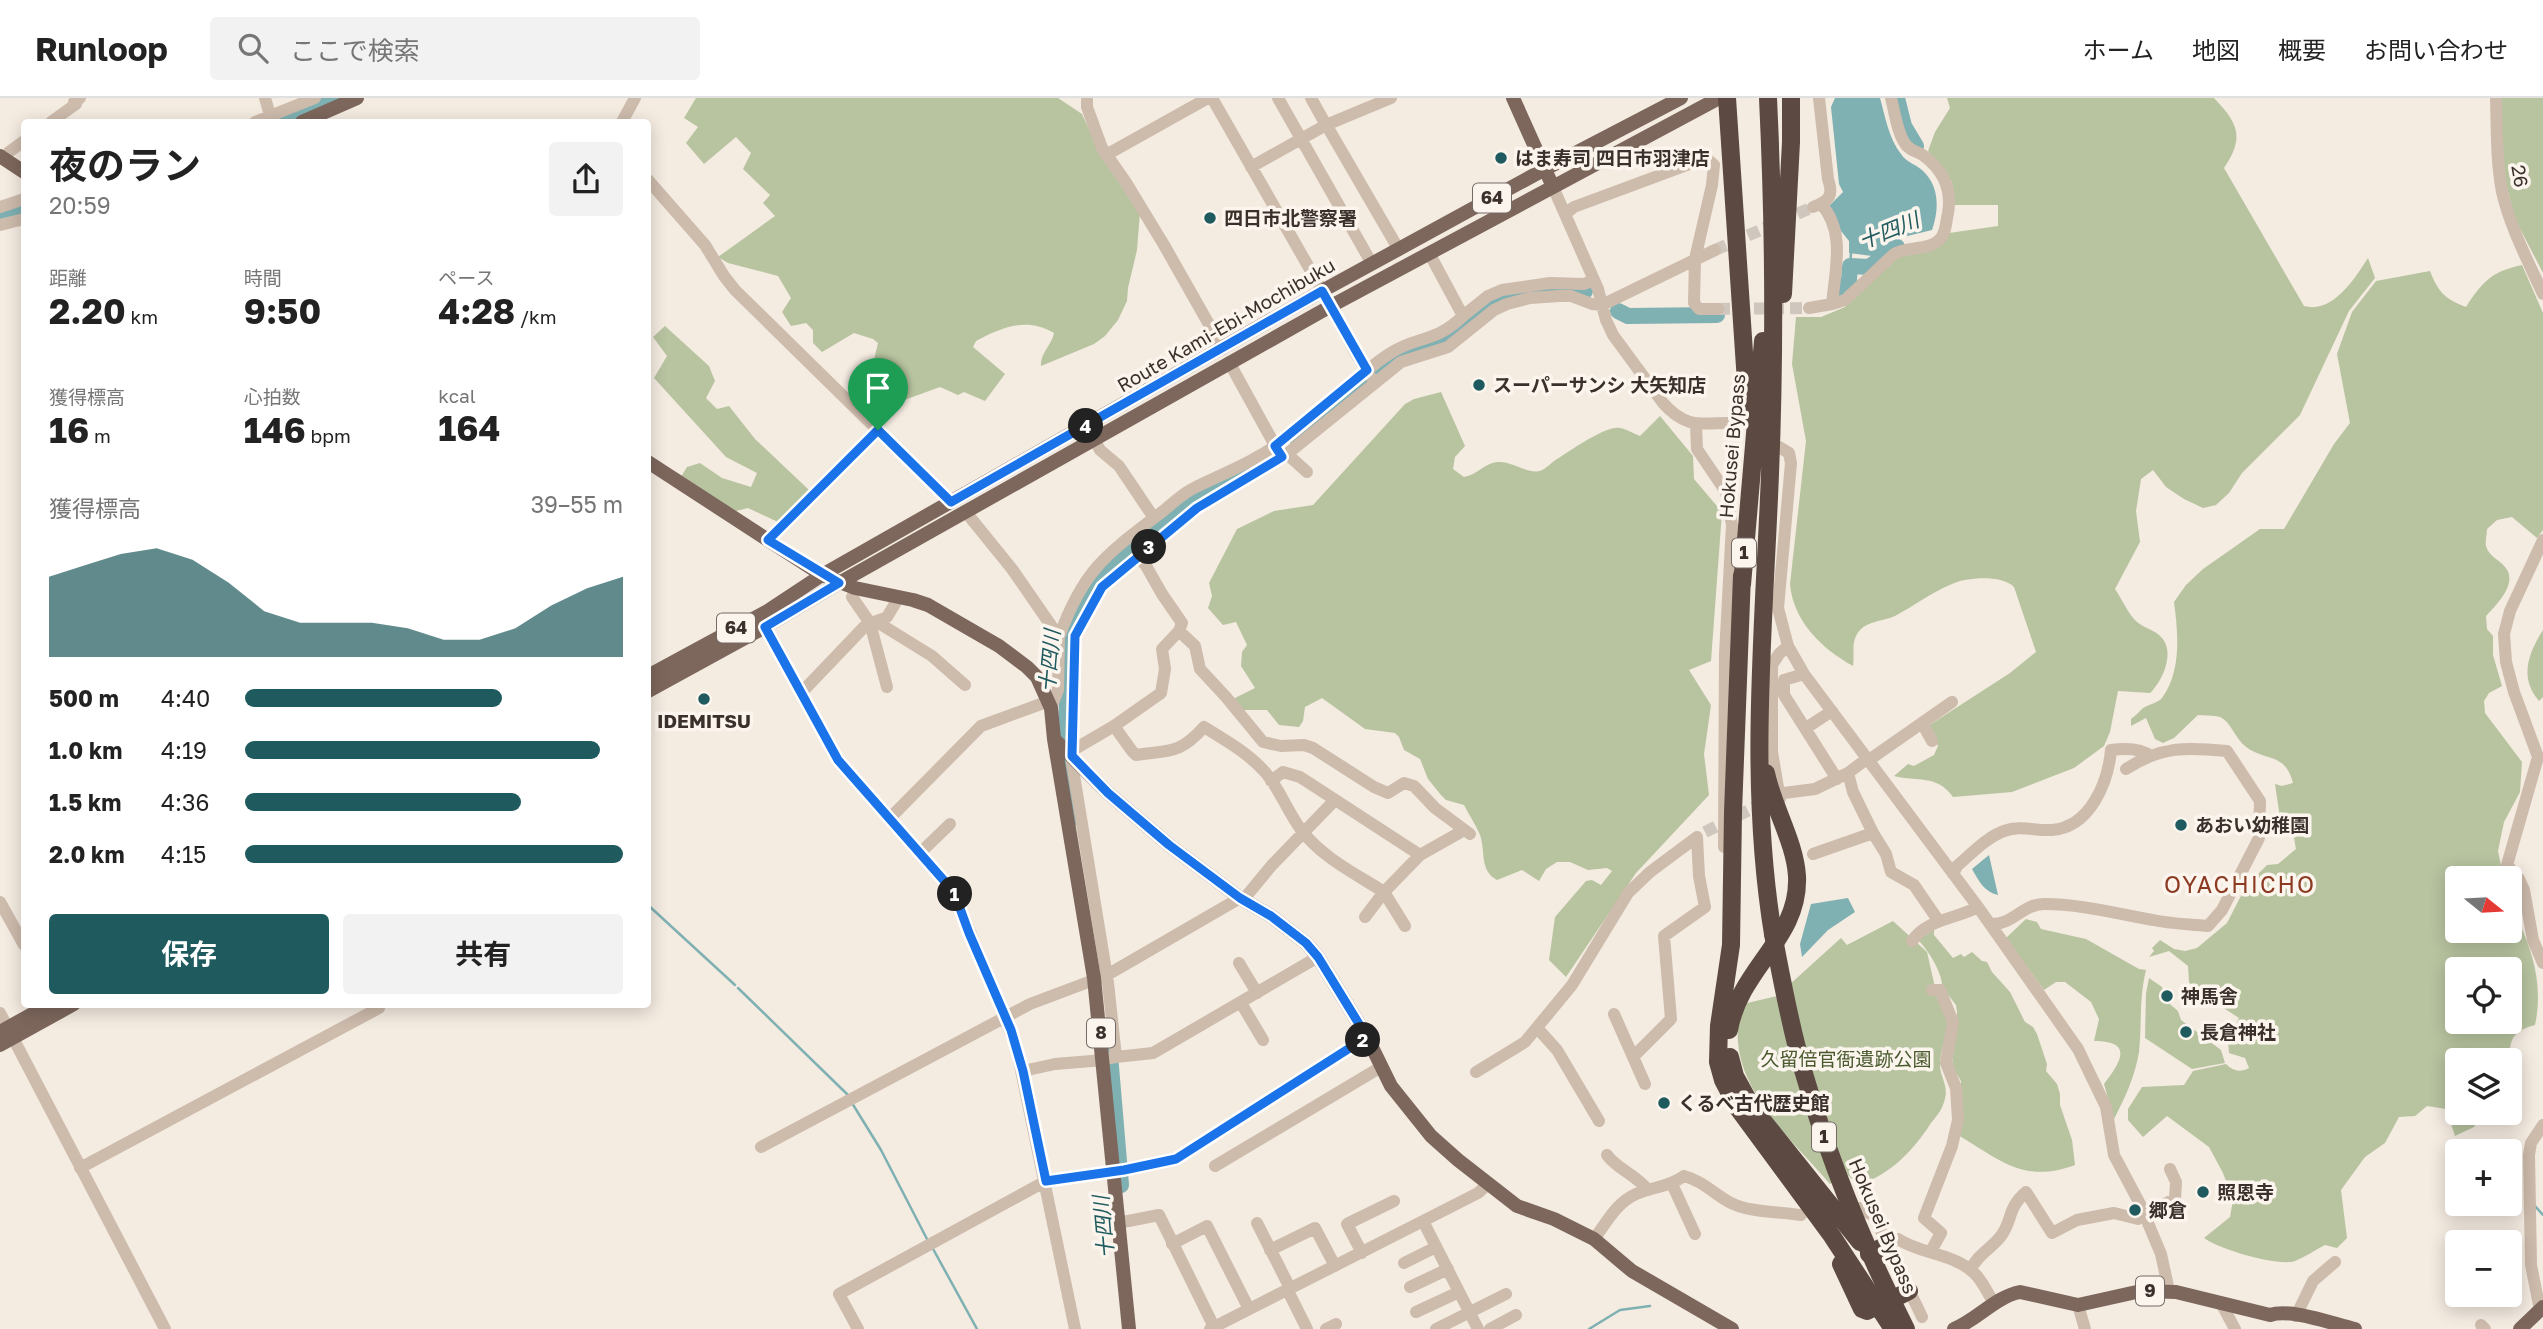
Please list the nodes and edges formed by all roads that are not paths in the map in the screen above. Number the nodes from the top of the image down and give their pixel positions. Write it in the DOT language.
graph roads {
  1 [pos="265,98"];
  2 [pos="314,98"];
  3 [pos="635,98"];
  4 [pos="1210,98"];
  5 [pos="1278,98"];
  6 [pos="1311,98"];
  7 [pos="1391,98"];
  8 [pos="1513,98"];
  9 [pos="1681,98"];
  10 [pos="1719,98"];
  11 [pos="1727,98"];
  12 [pos="1791,98"];
  13 [pos="1819,98"];
  14 [pos="1891,98"];
  15 [pos="2496,98"];
  16 [pos="75,99"];
  17 [pos="1088,99"];
  18 [pos="345,100"];
  19 [pos="1768,101"];
  20 [pos="1661,103"];
  21 [pos="55,119"];
  22 [pos="271,119"];
  23 [pos="308,119"];
  24 [pos="624,119"];
  25 [pos="1327,125"];
  26 [pos="1301,139"];
  27 [pos="21,143"];
  28 [pos="1106,155"];
  29 [pos="3,158"];
  30 [pos="1251,167"];
  31 [pos="1545,169"];
  32 [pos="1771,169"];
  33 [pos="21,170"];
  34 [pos="651,183"];
  35 [pos="1553,187"];
  36 [pos="21,200"];
  37 [pos="0,207"];
  38 [pos="1565,214"];
  39 [pos="21,220"];
  40 [pos="0,225"];
  41 [pos="1399,250"];
  42 [pos="1715,250"];
  43 [pos="1429,253"];
  44 [pos="1695,259"];
  45 [pos="1372,264"];
  46 [pos="1594,280"];
  47 [pos="1322,291"];
  48 [pos="2543,294"];
  49 [pos="1513,295"];
  50 [pos="1832,304"];
  51 [pos="1602,305"];
  52 [pos="1331,306"];
  53 [pos="1809,307"];
  54 [pos="1718,309"];
  55 [pos="1463,316"];
  56 [pos="1226,356"];
  57 [pos="1371,376"];
  58 [pos="1736,423"];
  59 [pos="1696,425"];
  60 [pos="878,430"];
  61 [pos="1094,439"];
  62 [pos="1779,447"];
  63 [pos="1280,452"];
  64 [pos="651,464"];
  65 [pos="1307,472"];
  66 [pos="1770,475"];
  67 [pos="951,502"];
  68 [pos="965,512"];
  69 [pos="1747,513"];
  70 [pos="1154,518"];
  71 [pos="768,540"];
  72 [pos="2543,540"];
  73 [pos="1136,557"];
  74 [pos="822,575"];
  75 [pos="1742,575"];
  76 [pos="839,583"];
  77 [pos="852,597"];
  78 [pos="899,597"];
  79 [pos="873,622"];
  80 [pos="765,627"];
  81 [pos="1179,631"];
  82 [pos="1059,637"];
  83 [pos="1788,646"];
  84 [pos="651,674"];
  85 [pos="1804,674"];
  86 [pos="965,685"];
  87 [pos="887,688"];
  88 [pos="651,689"];
  89 [pos="801,693"];
  90 [pos="1952,702"];
  91 [pos="1050,705"];
  92 [pos="1832,711"];
  93 [pos="1922,723"];
  94 [pos="1114,726"];
  95 [pos="1806,729"];
  96 [pos="1758,737"];
  97 [pos="1932,741"];
  98 [pos="1065,749"];
  99 [pos="2151,757"];
  100 [pos="1868,759"];
  101 [pos="2126,769"];
  102 [pos="1842,776"];
  103 [pos="1271,781"];
  104 [pos="1784,793"];
  105 [pos="1335,800"];
  106 [pos="890,818"];
  107 [pos="1075,820"];
  108 [pos="950,824"];
  109 [pos="1782,825"];
  110 [pos="1303,831"];
  111 [pos="1873,833"];
  112 [pos="920,853"];
  113 [pos="1813,854"];
  114 [pos="1420,855"];
  115 [pos="1953,873"];
  116 [pos="1384,892"];
  117 [pos="1241,899"];
  118 [pos="0,901"];
  119 [pos="1978,907"];
  120 [pos="1365,917"];
  121 [pos="1938,920"];
  122 [pos="1990,924"];
  123 [pos="1405,926"];
  124 [pos="1773,934"];
  125 [pos="21,940"];
  126 [pos="1912,941"];
  127 [pos="1731,944"];
  128 [pos="1318,957"];
  129 [pos="1239,963"];
  130 [pos="2543,963"];
  131 [pos="1101,977"];
  132 [pos="1932,990"];
  133 [pos="1257,993"];
  134 [pos="1241,1003"];
  135 [pos="44,1008"];
  136 [pos="65,1008"];
  137 [pos="379,1008"];
  138 [pos="0,1013"];
  139 [pos="1614,1014"];
  140 [pos="1006,1016"];
  141 [pos="1538,1029"];
  142 [pos="5,1036"];
  143 [pos="1367,1037"];
  144 [pos="1263,1040"];
  145 [pos="1633,1057"];
  146 [pos="1109,1059"];
  147 [pos="1381,1067"];
  148 [pos="1023,1071"];
  149 [pos="1476,1072"];
  150 [pos="1645,1084"];
  151 [pos="1599,1121"];
  152 [pos="2543,1125"];
  153 [pos="761,1147"];
  154 [pos="1607,1154"];
  155 [pos="1215,1167"];
  156 [pos="80,1168"];
  157 [pos="2169,1169"];
  158 [pos="1117,1171"];
  159 [pos="1046,1181"];
  160 [pos="1672,1184"];
  161 [pos="1487,1185"];
  162 [pos="1648,1191"];
  163 [pos="1394,1201"];
  164 [pos="2143,1214"];
  165 [pos="1801,1215"];
  166 [pos="1847,1217"];
  167 [pos="1122,1222"];
  168 [pos="1423,1222"];
  169 [pos="1256,1223"];
  170 [pos="1695,1234"];
  171 [pos="1832,1236"];
  172 [pos="1594,1239"];
  173 [pos="1172,1244"];
  174 [pos="1888,1244"];
  175 [pos="1436,1247"];
  176 [pos="1270,1250"];
  177 [pos="1931,1251"];
  178 [pos="1362,1252"];
  179 [pos="1869,1254"];
  180 [pos="2335,1262"];
  181 [pos="1404,1263"];
  182 [pos="1335,1266"];
  183 [pos="1448,1269"];
  184 [pos="1971,1269"];
  185 [pos="1410,1287"];
  186 [pos="1289,1289"];
  187 [pos="2169,1291"];
  188 [pos="1459,1292"];
  189 [pos="1506,1294"];
  190 [pos="1894,1299"];
  191 [pos="2221,1303"];
  192 [pos="1995,1304"];
  193 [pos="2078,1305"];
  194 [pos="2541,1308"];
  195 [pos="1249,1309"];
  196 [pos="1416,1312"];
  197 [pos="1470,1312"];
  198 [pos="1516,1315"];
  199 [pos="2296,1316"];
  200 [pos="1922,1317"];
  201 [pos="1125,1328"];
  202 [pos="1213,1328"];
  203 [pos="165,1329"];
  204 [pos="858,1329"];
  205 [pos="1075,1329"];
  206 [pos="1307,1329"];
  207 [pos="1436,1329"];
  208 [pos="1478,1329"];
  209 [pos="1490,1329"];
  210 [pos="1732,1329"];
  211 [pos="1893,1329"];
  212 [pos="1905,1329"];
  213 [pos="1954,1329"];
  214 [pos="2085,1329"];
  215 [pos="2235,1329"];
  216 [pos="2355,1329"];
  217 [pos="2520,1329"];
  1 -- 22 [label="street"];
  2 -- 22 [label="street"];
  3 -- 24 [label="street"];
  4 -- 28 [label="street"];
  4 -- 30 [label="street"];
  5 -- 26 [label="street"];
  6 -- 25 [label="street"];
  7 -- 25 [label="street"];
  8 -- 31 [label="main road"];
  9 -- 20 [label="main road, Route Kami-Ebi-Mochibuku / 64"];
  10 -- 35 [label="main road, Route Kami-Ebi-Mochibuku / 64"];
  11 -- 69 [label="highway, 1"];
  12 -- 66 [label="highway, 1"];
  13 -- 50 [label="street"];
  14 -- 50 [label="street"];
  15 -- 48 [label="street, 26"];
  16 -- 21 [label="street"];
  17 -- 28 [label="street"];
  18 -- 23 [label="main road"];
  19 -- 32 [label="highway, Hokusei Bypass / 1"];
  20 -- 31 [label="main road, Route Kami-Ebi-Mochibuku / 64"];
  25 -- 26 [label="street"];
  25 -- 41 [label="street"];
  26 -- 30 [label="street"];
  26 -- 45 [label="street"];
  27 -- 29 [label="street"];
  28 -- 56 [label="street"];
  29 -- 33 [label="main road"];
  30 -- 47 [label="street"];
  31 -- 35 [label="main road"];
  31 -- 41 [label="main road, Route Kami-Ebi-Mochibuku / 64"];
  32 -- 66 [label="highway, Hokusei Bypass / 1"];
  32 -- 69 [label="highway, Hokusei Bypass / 1"];
  34 -- 60 [label="street"];
  35 -- 38 [label="street"];
  35 -- 43 [label="main road, Route Kami-Ebi-Mochibuku / 64"];
  36 -- 37 [label="street"];
  38 -- 44 [label="street"];
  38 -- 46 [label="street"];
  39 -- 40 [label="street"];
  41 -- 45 [label="main road, Route Kami-Ebi-Mochibuku / 64"];
  42 -- 44 [label="street"];
  43 -- 52 [label="main road, Route Kami-Ebi-Mochibuku / 64"];
  43 -- 55 [label="street"];
  44 -- 51 [label="street"];
  44 -- 54 [label="street"];
  45 -- 47 [label="main road, Route Kami-Ebi-Mochibuku / 64"];
  46 -- 49 [label="street"];
  46 -- 51 [label="street"];
  47 -- 52 [label="street"];
  47 -- 56 [label="main road, Route Kami-Ebi-Mochibuku / 64"];
  49 -- 51 [label="street"];
  49 -- 55 [label="street"];
  49 -- 57 [label="street"];
  50 -- 53 [label="street"];
  51 -- 59 [label="street"];
  52 -- 56 [label="main road, Route Kami-Ebi-Mochibuku / 64"];
  52 -- 57 [label="street"];
  55 -- 57 [label="street"];
  56 -- 61 [label="main road, Route Kami-Ebi-Mochibuku / 64"];
  56 -- 63 [label="street"];
  56 -- 67 [label="main road, Route Kami-Ebi-Mochibuku / 64"];
  57 -- 63 [label="street"];
  58 -- 59 [label="street"];
  59 -- 127 [label="street"];
  60 -- 67 [label="street"];
  60 -- 71 [label="street"];
  61 -- 68 [label="main road, Route Kami-Ebi-Mochibuku / 64"];
  61 -- 70 [label="street"];
  62 -- 83 [label="street"];
  63 -- 65 [label="street"];
  63 -- 70 [label="street"];
  63 -- 73 [label="street"];
  64 -- 71 [label="main road, 8"];
  66 -- 96 [label="highway, Hokusei Bypass / 1"];
  67 -- 74 [label="main road, Route Kami-Ebi-Mochibuku / 64"];
  68 -- 76 [label="main road, Route Kami-Ebi-Mochibuku / 64"];
  68 -- 82 [label="street"];
  69 -- 75 [label="highway, Hokusei Bypass / 1"];
  70 -- 82 [label="street"];
  71 -- 74 [label="main road, 8"];
  72 -- 130 [label="street"];
  73 -- 81 [label="street"];
  73 -- 98 [label="street"];
  74 -- 76 [label="main road, 8"];
  74 -- 84 [label="main road, Route Kami-Ebi-Mochibuku / 64"];
  75 -- 124 [label="highway, Hokusei Bypass / 1"];
  75 -- 127 [label="highway"];
  76 -- 78 [label="main road, 8"];
  76 -- 80 [label="main road, Route Kami-Ebi-Mochibuku / 64"];
  77 -- 79 [label="street"];
  78 -- 79 [label="street"];
  78 -- 91 [label="main road, 8"];
  79 -- 86 [label="street"];
  79 -- 87 [label="street"];
  79 -- 89 [label="street"];
  80 -- 88 [label="main road, Route Kami-Ebi-Mochibuku / 64"];
  80 -- 89 [label="street"];
  81 -- 94 [label="street"];
  81 -- 114 [label="street"];
  82 -- 91 [label="street"];
  83 -- 85 [label="street"];
  83 -- 109 [label="street"];
  85 -- 92 [label="street"];
  85 -- 95 [label="street"];
  89 -- 106 [label="street"];
  90 -- 93 [label="street"];
  91 -- 98 [label="main road, 8"];
  91 -- 106 [label="street"];
  92 -- 95 [label="street"];
  92 -- 100 [label="street"];
  93 -- 97 [label="street"];
  93 -- 100 [label="street"];
  94 -- 98 [label="street"];
  94 -- 103 [label="street"];
  95 -- 102 [label="street"];
  96 -- 109 [label="highway"];
  96 -- 124 [label="highway, Hokusei Bypass / 1"];
  98 -- 107 [label="main road, 8"];
  98 -- 107 [label="street"];
  98 -- 117 [label="main road"];
  99 -- 101 [label="street"];
  99 -- 115 [label="street"];
  99 -- 122 [label="street"];
  100 -- 102 [label="street"];
  100 -- 115 [label="street"];
  102 -- 104 [label="street"];
  102 -- 111 [label="street"];
  103 -- 105 [label="street"];
  103 -- 110 [label="street"];
  105 -- 110 [label="street"];
  105 -- 114 [label="street"];
  106 -- 112 [label="street"];
  107 -- 131 [label="main road, 8"];
  108 -- 112 [label="street"];
  109 -- 166 [label="highway"];
  110 -- 116 [label="street"];
  110 -- 117 [label="street"];
  111 -- 113 [label="street"];
  111 -- 121 [label="street"];
  112 -- 140 [label="street"];
  114 -- 116 [label="street"];
  115 -- 119 [label="street"];
  116 -- 120 [label="street"];
  116 -- 123 [label="street"];
  117 -- 128 [label="main road"];
  117 -- 131 [label="street"];
  118 -- 125 [label="street"];
  119 -- 121 [label="street"];
  119 -- 122 [label="street"];
  121 -- 126 [label="street"];
  122 -- 164 [label="street"];
  124 -- 212 [label="highway, Hokusei Bypass / 1, bridge"];
  127 -- 171 [label="highway"];
  128 -- 133 [label="street"];
  128 -- 143 [label="main road"];
  129 -- 133 [label="street"];
  131 -- 140 [label="street"];
  131 -- 146 [label="main road, 8"];
  132 -- 177 [label="street"];
  133 -- 134 [label="street"];
  134 -- 144 [label="street"];
  134 -- 146 [label="street"];
  135 -- 142 [label="main road"];
  136 -- 142 [label="main road"];
  137 -- 156 [label="street"];
  138 -- 142 [label="street"];
  139 -- 145 [label="street"];
  140 -- 148 [label="street"];
  140 -- 153 [label="street"];
  141 -- 145 [label="street"];
  141 -- 149 [label="street"];
  141 -- 151 [label="street"];
  142 -- 156 [label="street"];
  143 -- 147 [label="main road"];
  143 -- 158 [label="street"];
  145 -- 150 [label="street"];
  146 -- 148 [label="street"];
  146 -- 158 [label="main road, 8"];
  147 -- 155 [label="street"];
  147 -- 161 [label="main road"];
  148 -- 159 [label="street"];
  152 -- 194 [label="street"];
  154 -- 162 [label="street"];
  156 -- 203 [label="street"];
  157 -- 164 [label="street"];
  158 -- 159 [label="street"];
  158 -- 167 [label="main road, 8"];
  159 -- 204 [label="street"];
  159 -- 205 [label="street"];
  160 -- 162 [label="street"];
  160 -- 165 [label="street"];
  160 -- 170 [label="street"];
  161 -- 168 [label="street"];
  161 -- 172 [label="main road"];
  162 -- 172 [label="street"];
  163 -- 178 [label="street"];
  164 -- 184 [label="street"];
  164 -- 187 [label="street"];
  166 -- 171 [label="highway"];
  166 -- 174 [label="street"];
  166 -- 179 [label="highway"];
  167 -- 173 [label="street"];
  167 -- 201 [label="main road, 8"];
  168 -- 175 [label="street"];
  168 -- 178 [label="street"];
  169 -- 176 [label="street"];
  171 -- 190 [label="highway"];
  172 -- 210 [label="main road"];
  173 -- 195 [label="street"];
  173 -- 202 [label="street"];
  174 -- 177 [label="street"];
  174 -- 179 [label="highway"];
  174 -- 190 [label="street"];
  175 -- 181 [label="street"];
  175 -- 183 [label="street"];
  176 -- 182 [label="street"];
  176 -- 186 [label="street"];
  177 -- 184 [label="street"];
  178 -- 182 [label="street"];
  179 -- 190 [label="highway"];
  180 -- 199 [label="street"];
  182 -- 186 [label="street"];
  183 -- 185 [label="street"];
  183 -- 188 [label="street"];
  184 -- 192 [label="street"];
  186 -- 195 [label="street"];
  186 -- 206 [label="street"];
  187 -- 191 [label="main road, 9"];
  187 -- 193 [label="main road, 9"];
  188 -- 196 [label="street"];
  188 -- 197 [label="street"];
  189 -- 197 [label="street"];
  190 -- 200 [label="street"];
  190 -- 211 [label="highway"];
  190 -- 212 [label="highway"];
  191 -- 199 [label="main road, 9"];
  191 -- 215 [label="street"];
  192 -- 193 [label="main road, 9"];
  192 -- 213 [label="main road, 9"];
  193 -- 214 [label="street"];
  194 -- 217 [label="main road"];
  195 -- 202 [label="street"];
  197 -- 207 [label="street"];
  197 -- 208 [label="street"];
  198 -- 209 [label="street"];
  199 -- 216 [label="main road, 9"];
}
